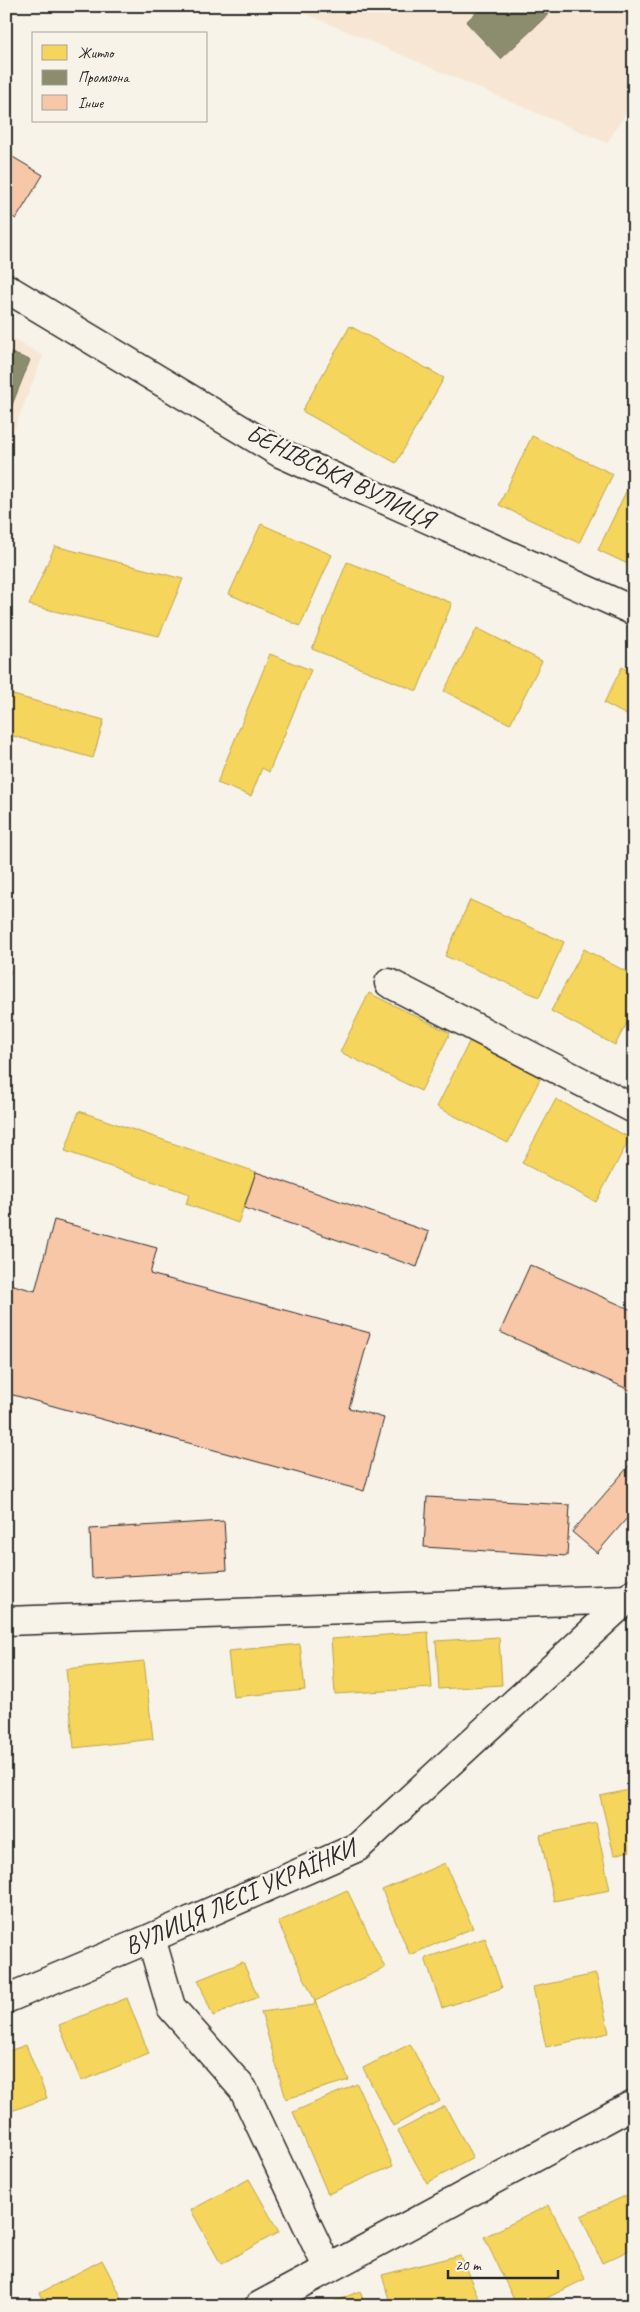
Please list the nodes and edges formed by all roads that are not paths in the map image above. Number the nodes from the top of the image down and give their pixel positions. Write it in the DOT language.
graph roads {
  1 [pos="6,288"];
  2 [pos="634,610"];
  3 [pos="389,982"];
  4 [pos="634,1109"];
  5 [pos="631,1596"];
  6 [pos="6,1621"];
  7 [pos="151,1938"];
  8 [pos="6,1999"];
  9 [pos="634,2104"];
  10 [pos="328,2269"];
  11 [pos="259,2306"];
  1 -- 2 [label="street, БЕНІВСЬКА ВУЛИЦЯ"];
  3 -- 4 [label="street"];
  5 -- 6 [label="street, ВУЛИЦЯ ЛЕСІ УКРАЇНКИ"];
  5 -- 7 [label="street, ВУЛИЦЯ ЛЕСІ УКРАЇНКИ"];
  7 -- 8 [label="street, ВУЛИЦЯ ЛЕСІ УКРАЇНКИ"];
  7 -- 10 [label="street"];
  9 -- 10 [label="street"];
  10 -- 11 [label="street"];
}
